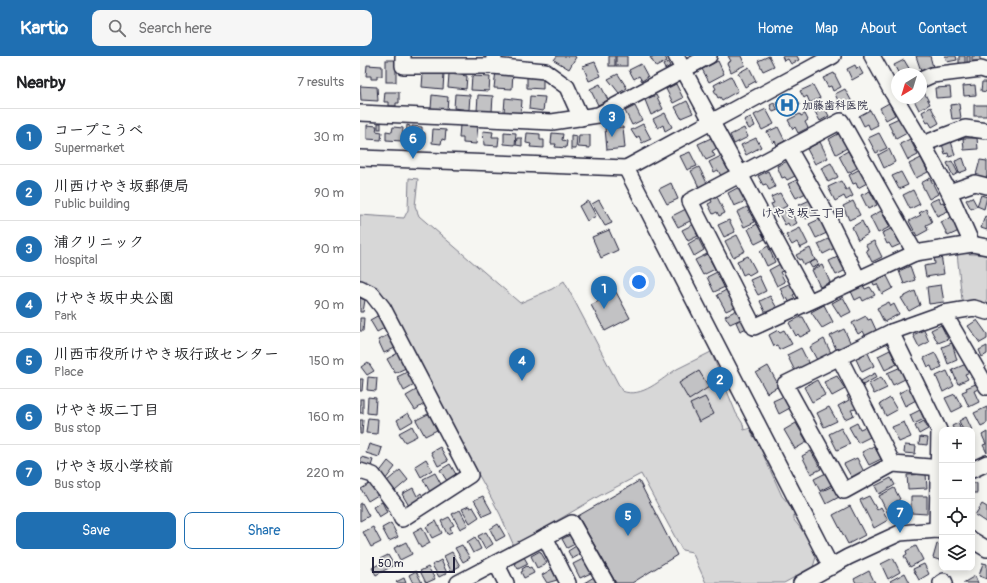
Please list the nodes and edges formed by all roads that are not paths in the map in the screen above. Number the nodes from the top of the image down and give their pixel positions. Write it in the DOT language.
graph roads {
  1 [pos="403,56"];
  2 [pos="676,56"];
  3 [pos="709,56"];
  4 [pos="833,56"];
  5 [pos="872,56"];
  6 [pos="494,61"];
  7 [pos="683,70"];
  8 [pos="987,70"];
  9 [pos="927,77"];
  10 [pos="891,86"];
  11 [pos="901,104"];
  12 [pos="360,113"];
  13 [pos="581,118"];
  14 [pos="711,122"];
  15 [pos="987,131"];
  16 [pos="923,144"];
  17 [pos="789,149"];
  18 [pos="360,158"];
  19 [pos="626,168"];
  20 [pos="740,174"];
  21 [pos="987,186"];
  22 [pos="949,192"];
  23 [pos="972,244"];
  24 [pos="987,247"];
  25 [pos="915,253"];
  26 [pos="858,279"];
  27 [pos="360,288"];
  28 [pos="809,302"];
  29 [pos="987,312"];
  30 [pos="944,313"];
  31 [pos="891,332"];
  32 [pos="839,357"];
  33 [pos="987,387"];
  34 [pos="940,463"];
  35 [pos="987,463"];
  36 [pos="892,464"];
  37 [pos="939,468"];
  38 [pos="975,469"];
  39 [pos="360,471"];
  40 [pos="939,530"];
  41 [pos="545,538"];
  42 [pos="975,542"];
  43 [pos="987,549"];
  44 [pos="496,563"];
  45 [pos="831,567"];
  46 [pos="458,583"];
  47 [pos="506,583"];
  48 [pos="568,583"];
  49 [pos="606,583"];
  50 [pos="802,583"];
  51 [pos="941,583"];
  52 [pos="945,583"];
  1 -- 6 [label="street"];
  2 -- 7 [label="street"];
  3 -- 7 [label="street"];
  4 -- 14 [label="street"];
  5 -- 10 [label="street"];
  6 -- 13 [label="street"];
  7 -- 13 [label="street"];
  7 -- 14 [label="street"];
  8 -- 9 [label="street"];
  11 -- 16 [label="street"];
  12 -- 13 [label="street"];
  14 -- 19 [label="street"];
  14 -- 20 [label="street"];
  15 -- 16 [label="street"];
  16 -- 22 [label="street"];
  17 -- 20 [label="street"];
  17 -- 25 [label="street"];
  17 -- 26 [label="street"];
  18 -- 19 [label="street"];
  19 -- 45 [label="street"];
  20 -- 28 [label="street"];
  20 -- 28 [label="street"];
  21 -- 22 [label="street"];
  22 -- 23 [label="street"];
  23 -- 24 [label="street"];
  23 -- 25 [label="street"];
  25 -- 26 [label="street"];
  26 -- 28 [label="street"];
  27 -- 39 [label="street"];
  29 -- 30 [label="street"];
  30 -- 31 [label="street"];
  30 -- 33 [label="street"];
  31 -- 32 [label="street"];
  31 -- 34 [label="street"];
  32 -- 36 [label="street"];
  32 -- 36 [label="street"];
  35 -- 38 [label="street"];
  36 -- 37 [label="street"];
  40 -- 45 [label="street"];
  41 -- 44 [label="street"];
  41 -- 48 [label="street"];
  41 -- 49 [label="street"];
  42 -- 43 [label="street"];
  44 -- 46 [label="street"];
  44 -- 47 [label="street"];
  45 -- 50 [label="street"];
  51 -- 52 [label="street"];
}
